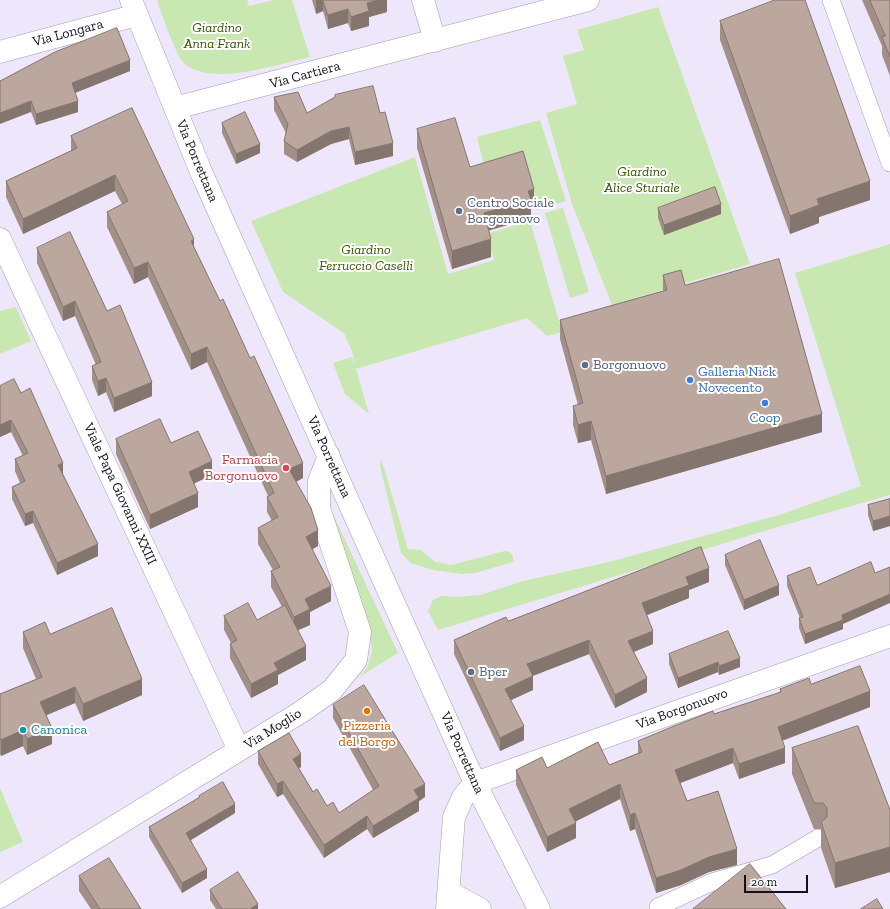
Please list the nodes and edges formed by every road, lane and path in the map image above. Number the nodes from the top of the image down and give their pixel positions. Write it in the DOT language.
graph roads {
  1 [pos="423,0"];
  2 [pos="588,0"];
  3 [pos="831,0"];
  4 [pos="134,7"];
  5 [pos="435,41"];
  6 [pos="0,52"];
  7 [pos="175,108"];
  8 [pos="890,163"];
  9 [pos="0,239"];
  10 [pos="329,456"];
  11 [pos="890,636"];
  12 [pos="240,750"];
  13 [pos="475,783"];
  14 [pos="818,838"];
  15 [pos="0,897"];
  16 [pos="448,900"];
  17 [pos="658,907"];
  18 [pos="480,909"];
  19 [pos="539,909"];
  1 -- 5 [label="street"];
  2 -- 5 [label="street, Via Cartiera"];
  3 -- 8 [label="street"];
  4 -- 6 [label="street, Via Longara"];
  4 -- 7 [label="street, Via Porrettana"];
  5 -- 7 [label="street, Via Cartiera"];
  7 -- 10 [label="street, Via Porrettana"];
  9 -- 12 [label="street, Viale Papa Giovanni XXIII"];
  10 -- 12 [label="street, Via Moglio"];
  10 -- 13 [label="street, Via Porrettana"];
  11 -- 13 [label="street, Via Borgonuovo"];
  12 -- 15 [label="street, Via Moglio"];
  13 -- 16 [label="street"];
  13 -- 19 [label="street, Via Porrettana"];
  14 -- 17 [label="street"];
  16 -- 18 [label="street"];
}
